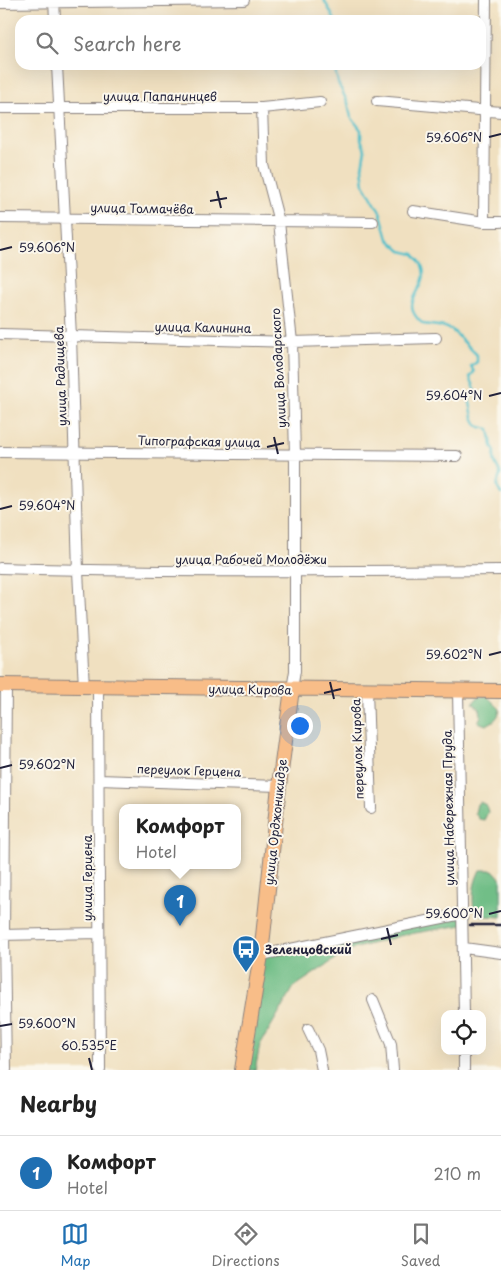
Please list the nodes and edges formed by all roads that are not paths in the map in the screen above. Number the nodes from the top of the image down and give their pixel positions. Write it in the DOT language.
graph roads {
  1 [pos="244,0"];
  2 [pos="486,0"];
  3 [pos="54,1"];
  4 [pos="0,3"];
  5 [pos="55,15"];
  6 [pos="486,15"];
  7 [pos="57,70"];
  8 [pos="485,70"];
  9 [pos="377,101"];
  10 [pos="320,102"];
  11 [pos="0,108"];
  12 [pos="58,108"];
  13 [pos="262,108"];
  14 [pos="485,111"];
  15 [pos="501,112"];
  16 [pos="413,211"];
  17 [pos="0,218"];
  18 [pos="64,220"];
  19 [pos="279,222"];
  20 [pos="373,222"];
  21 [pos="484,222"];
  22 [pos="501,222"];
  23 [pos="0,334"];
  24 [pos="71,336"];
  25 [pos="436,338"];
  26 [pos="292,342"];
  27 [pos="0,452"];
  28 [pos="75,452"];
  29 [pos="294,455"];
  30 [pos="457,456"];
  31 [pos="0,568"];
  32 [pos="78,570"];
  33 [pos="501,570"];
  34 [pos="295,572"];
  35 [pos="3,686"];
  36 [pos="84,687"];
  37 [pos="98,687"];
  38 [pos="292,689"];
  39 [pos="368,690"];
  40 [pos="458,691"];
  41 [pos="501,691"];
  42 [pos="99,780"];
  43 [pos="278,786"];
  44 [pos="371,808"];
  45 [pos="462,914"];
  46 [pos="99,933"];
  47 [pos="2,935"];
  48 [pos="464,948"];
  49 [pos="501,953"];
  50 [pos="261,955"];
  51 [pos="373,1000"];
  52 [pos="464,1010"];
  53 [pos="308,1029"];
  54 [pos="464,1055"];
  55 [pos="6,1070"];
  56 [pos="100,1070"];
  57 [pos="242,1070"];
  58 [pos="322,1070"];
  59 [pos="393,1070"];
  60 [pos="464,1070"];
  1 -- 3 [label="street"];
  2 -- 6 [label="street"];
  3 -- 4 [label="street"];
  3 -- 5 [label="street"];
  7 -- 12 [label="street, улица Радищева"];
  8 -- 14 [label="street"];
  9 -- 14 [label="street"];
  10 -- 13 [label="street, улица Папанинцев"];
  11 -- 12 [label="street, улица Папанинцев"];
  12 -- 13 [label="street, улица Папанинцев"];
  12 -- 18 [label="street, улица Радищева"];
  13 -- 19 [label="street, улица Володарского"];
  14 -- 15 [label="street"];
  14 -- 21 [label="street"];
  16 -- 21 [label="street"];
  17 -- 18 [label="street, улица Толмачёва"];
  18 -- 19 [label="street, улица Толмачёва"];
  18 -- 24 [label="street, улица Радищева"];
  19 -- 20 [label="street, улица Толмачёва"];
  19 -- 26 [label="street, улица Володарского"];
  21 -- 22 [label="street"];
  23 -- 24 [label="street, улица Калинина"];
  24 -- 26 [label="street, улица Калинина"];
  24 -- 28 [label="street, улица Радищева"];
  25 -- 26 [label="street, улица Калинина"];
  26 -- 29 [label="street, улица Володарского"];
  27 -- 28 [label="street, Типографская улица"];
  28 -- 29 [label="street, Типографская улица"];
  28 -- 32 [label="street, улица Радищева"];
  29 -- 30 [label="street, Типографская улица"];
  29 -- 34 [label="street, улица Володарского"];
  31 -- 32 [label="street, улица Рабочей Молодёжи"];
  32 -- 34 [label="street, улица Рабочей Молодёжи"];
  32 -- 36 [label="street, улица Радищева"];
  33 -- 34 [label="street, улица Рабочей Молодёжи"];
  34 -- 38 [label="street, улица Володарского"];
  35 -- 36 [label="main road, улица Кирова"];
  35 -- 47 [label="street"];
  36 -- 37 [label="main road, улица Кирова"];
  37 -- 38 [label="main road, улица Кирова"];
  37 -- 42 [label="street, улица Герцена"];
  38 -- 39 [label="main road, улица Кирова"];
  38 -- 43 [label="main road, улица Орджоникидзе"];
  39 -- 40 [label="main road, улица Кирова"];
  39 -- 44 [label="street, переулок Кирова"];
  40 -- 41 [label="main road, улица Кирова"];
  40 -- 45 [label="street, улица Набережная Пруда"];
  42 -- 43 [label="street, переулок Герцена"];
  42 -- 46 [label="street, улица Герцена"];
  43 -- 50 [label="main road, улица Орджоникидзе"];
  45 -- 48 [label="street, улица Набережная Пруда"];
  45 -- 50 [label="street"];
  46 -- 47 [label="street"];
  46 -- 56 [label="street, улица Герцена"];
  47 -- 55 [label="street"];
  48 -- 49 [label="street"];
  48 -- 52 [label="street, улица Набережная Пруда"];
  50 -- 57 [label="main road, улица Орджоникидзе"];
  51 -- 59 [label="street"];
  53 -- 58 [label="street"];
  54 -- 60 [label="street"];
}
